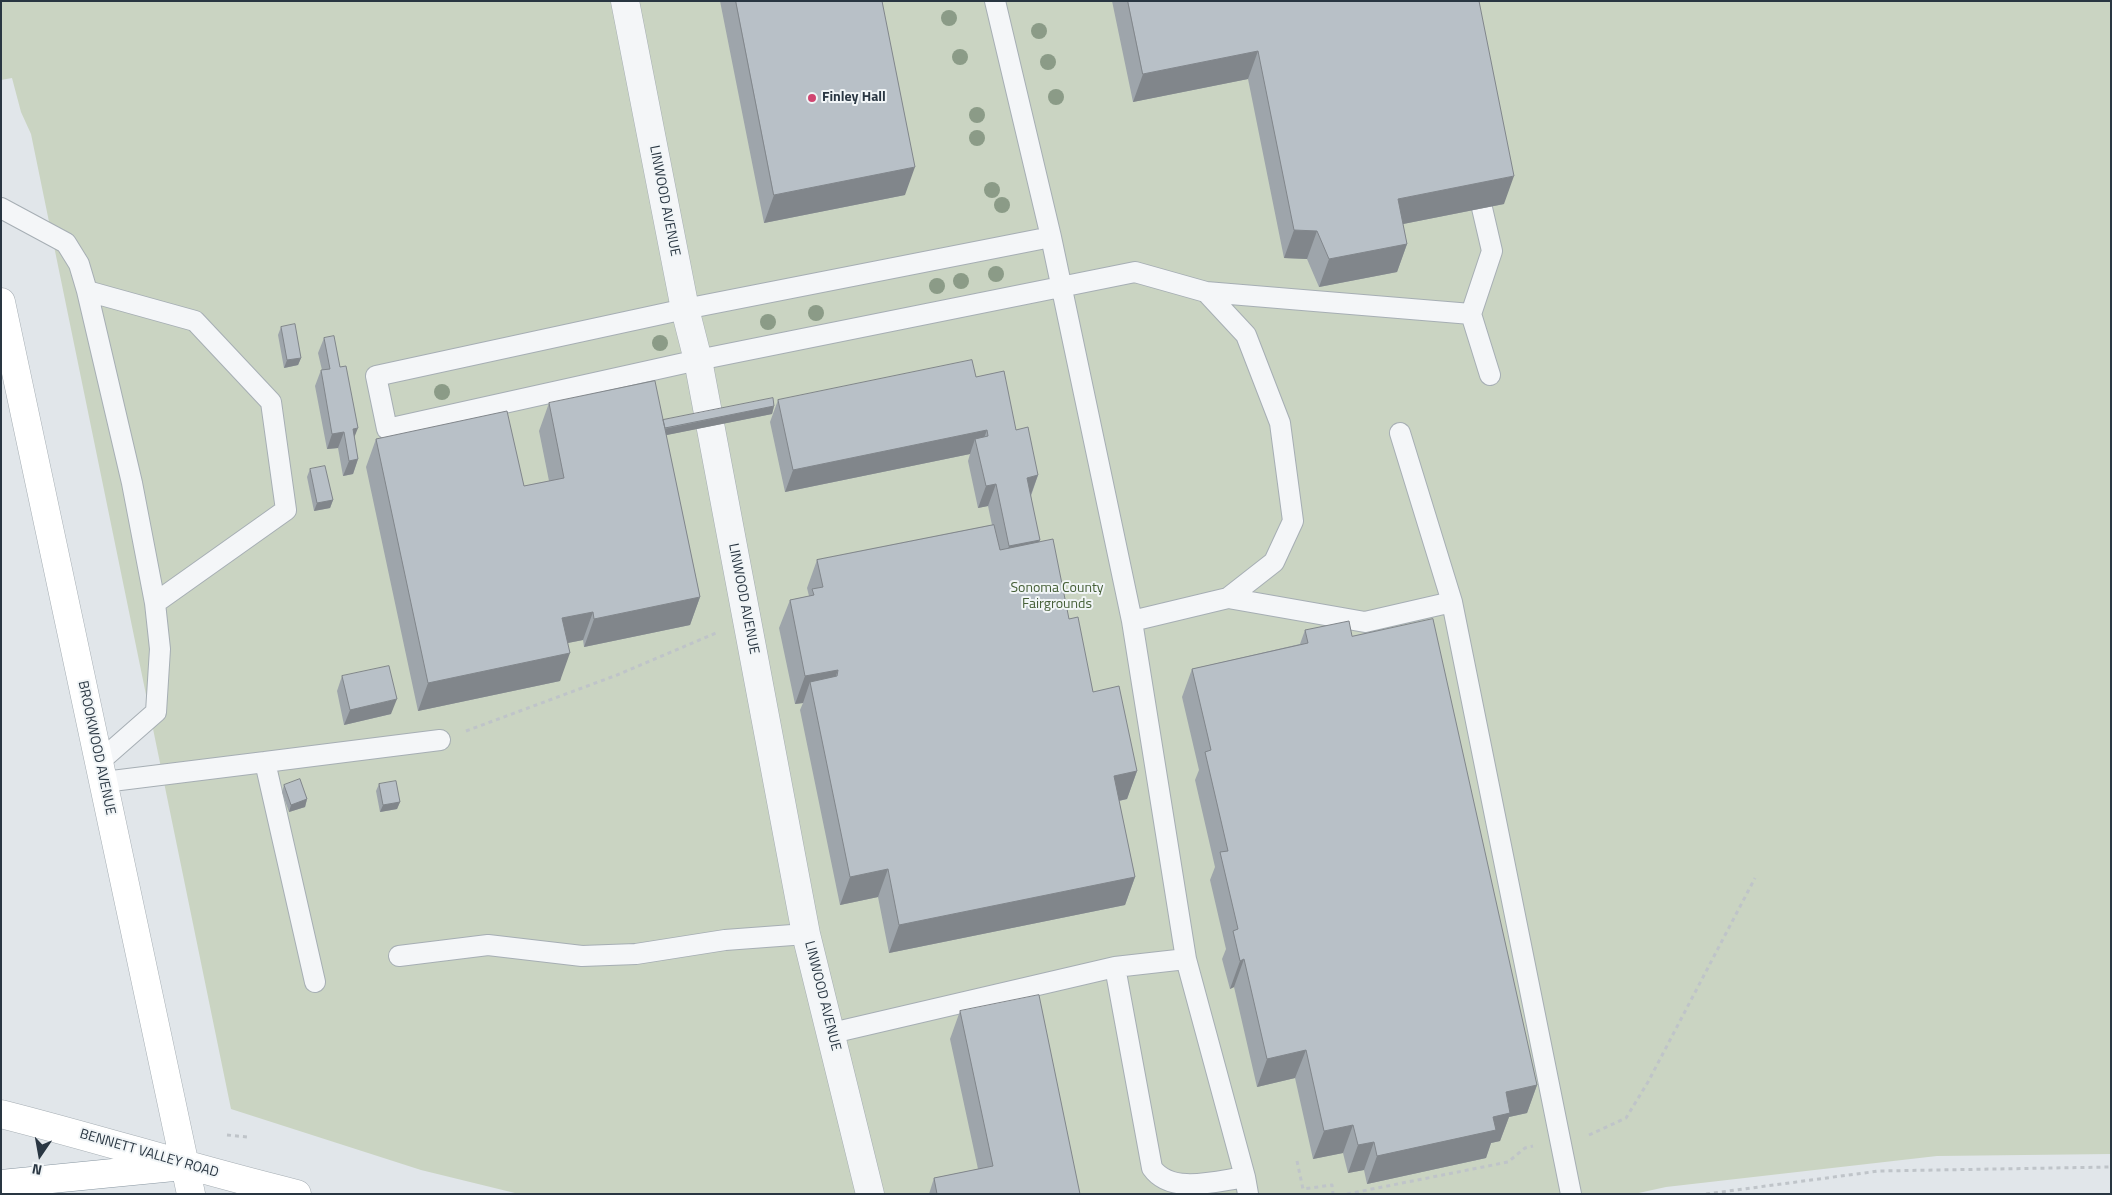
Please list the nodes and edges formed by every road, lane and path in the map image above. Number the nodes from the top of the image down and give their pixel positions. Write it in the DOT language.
graph roads {
  1 [pos="624,1"];
  2 [pos="995,1"];
  3 [pos="1,208"];
  4 [pos="1482,208"];
  5 [pos="1051,237"];
  6 [pos="1061,288"];
  7 [pos="87,291"];
  8 [pos="1206,292"];
  9 [pos="1,302"];
  10 [pos="685,309"];
  11 [pos="1471,314"];
  12 [pos="698,360"];
  13 [pos="1490,375"];
  14 [pos="1400,434"];
  15 [pos="1228,598"];
  16 [pos="1452,602"];
  17 [pos="155,603"];
  18 [pos="747,620"];
  19 [pos="1132,621"];
  20 [pos="440,740"];
  21 [pos="265,762"];
  22 [pos="101,772"];
  23 [pos="1755,878"];
  24 [pos="806,934"];
  25 [pos="399,956"];
  26 [pos="1186,958"];
  27 [pos="1115,967"];
  28 [pos="315,982"];
  29 [pos="832,1033"];
  30 [pos="1,1114"];
  31 [pos="227,1135"];
  32 [pos="1589,1135"];
  33 [pos="248,1137"];
  34 [pos="1536,1146"];
  35 [pos="1297,1161"];
  36 [pos="184,1166"];
  37 [pos="2111,1167"];
  38 [pos="1,1184"];
  39 [pos="1246,1185"];
  40 [pos="191,1194"];
  41 [pos="297,1194"];
  42 [pos="870,1194"];
  43 [pos="1333,1194"];
  44 [pos="1347,1194"];
  45 [pos="1571,1194"];
  46 [pos="1706,1194"];
  1 -- 10 [label="street, LINWOOD AVENUE"];
  2 -- 5 [label="lane"];
  3 -- 7 [label="lane"];
  4 -- 11 [label="lane"];
  5 -- 6 [label="lane"];
  5 -- 10 [label="lane"];
  6 -- 8 [label="lane"];
  6 -- 12 [label="lane"];
  6 -- 19 [label="lane"];
  7 -- 17 [label="lane"];
  7 -- 17 [label="lane"];
  8 -- 11 [label="lane"];
  8 -- 15 [label="lane"];
  9 -- 22 [label="main road, BROOKWOOD AVENUE"];
  10 -- 12 [label="street, LINWOOD AVENUE"];
  10 -- 12 [label="lane"];
  11 -- 13 [label="lane"];
  12 -- 18 [label="street, LINWOOD AVENUE"];
  14 -- 16 [label="lane"];
  15 -- 16 [label="lane"];
  15 -- 19 [label="lane"];
  16 -- 45 [label="lane"];
  17 -- 22 [label="lane"];
  18 -- 20 [label="path"];
  18 -- 24 [label="street, LINWOOD AVENUE"];
  19 -- 26 [label="lane"];
  20 -- 21 [label="lane"];
  21 -- 22 [label="lane"];
  21 -- 28 [label="lane"];
  22 -- 36 [label="main road, BROOKWOOD AVENUE"];
  23 -- 32 [label="path"];
  24 -- 25 [label="lane"];
  24 -- 29 [label="street, LINWOOD AVENUE"];
  26 -- 27 [label="lane"];
  26 -- 39 [label="lane"];
  27 -- 29 [label="lane"];
  27 -- 39 [label="lane"];
  29 -- 42 [label="street, LINWOOD AVENUE"];
  30 -- 36 [label="main road, BENNETT VALLEY ROAD"];
  31 -- 33 [label="path"];
  34 -- 44 [label="path"];
  35 -- 43 [label="path"];
  36 -- 38 [label="main road"];
  36 -- 40 [label="main road, BROOKWOOD AVENUE"];
  36 -- 41 [label="main road, BENNETT VALLEY ROAD"];
  37 -- 46 [label="path"];
}
